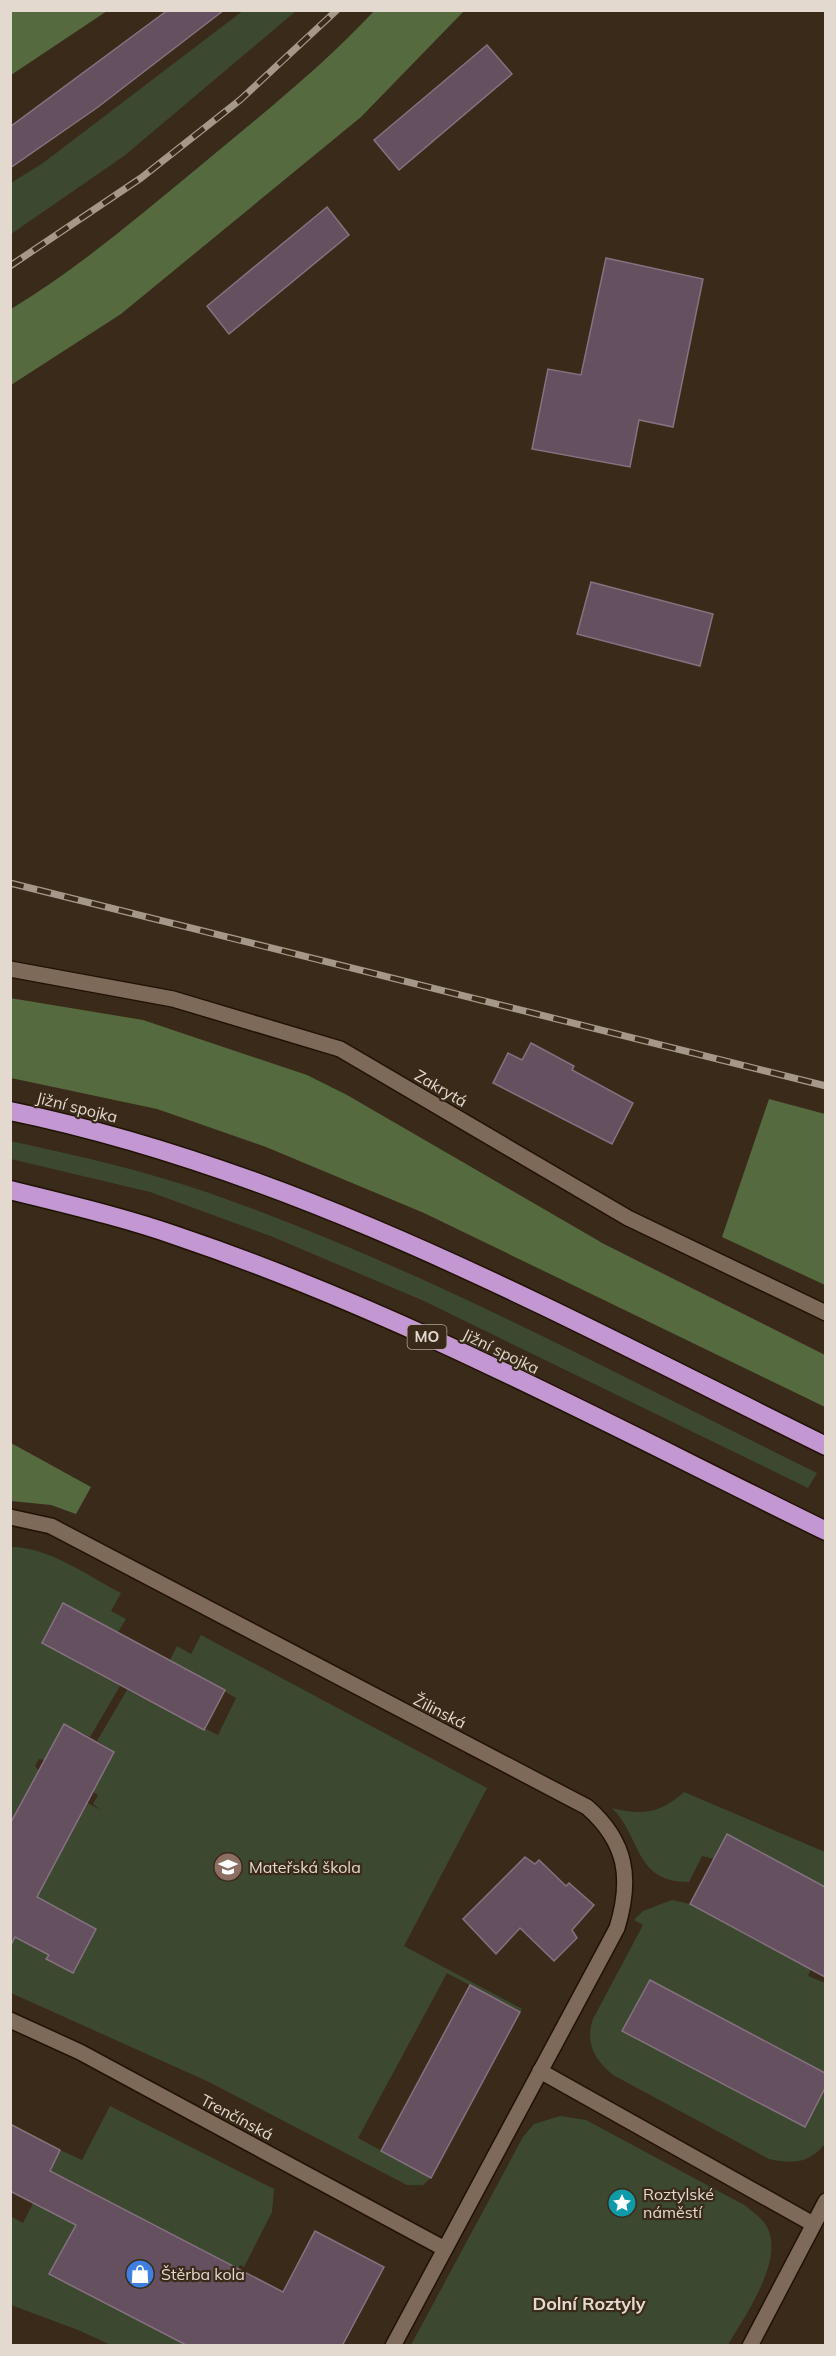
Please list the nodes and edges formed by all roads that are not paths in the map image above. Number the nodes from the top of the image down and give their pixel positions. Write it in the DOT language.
graph roads {
  1 [pos="10,969"];
  2 [pos="10,1111"];
  3 [pos="10,1190"];
  4 [pos="825,1313"];
  5 [pos="825,1446"];
  6 [pos="10,1517"];
  7 [pos="825,1531"];
  8 [pos="10,2020"];
  9 [pos="540,2071"];
  10 [pos="825,2201"];
  11 [pos="813,2224"];
  12 [pos="445,2249"];
  13 [pos="393,2346"];
  14 [pos="750,2346"];
  1 -- 4 [label="street, Zakrytá"];
  2 -- 5 [label="highway, Jižní spojka"];
  3 -- 7 [label="highway, Jižní spojka / MO"];
  6 -- 9 [label="street, Žilinská"];
  8 -- 12 [label="street, Trenčínská"];
  9 -- 11 [label="street"];
  9 -- 12 [label="street"];
  10 -- 11 [label="street"];
  11 -- 14 [label="street"];
  12 -- 13 [label="street"];
}
